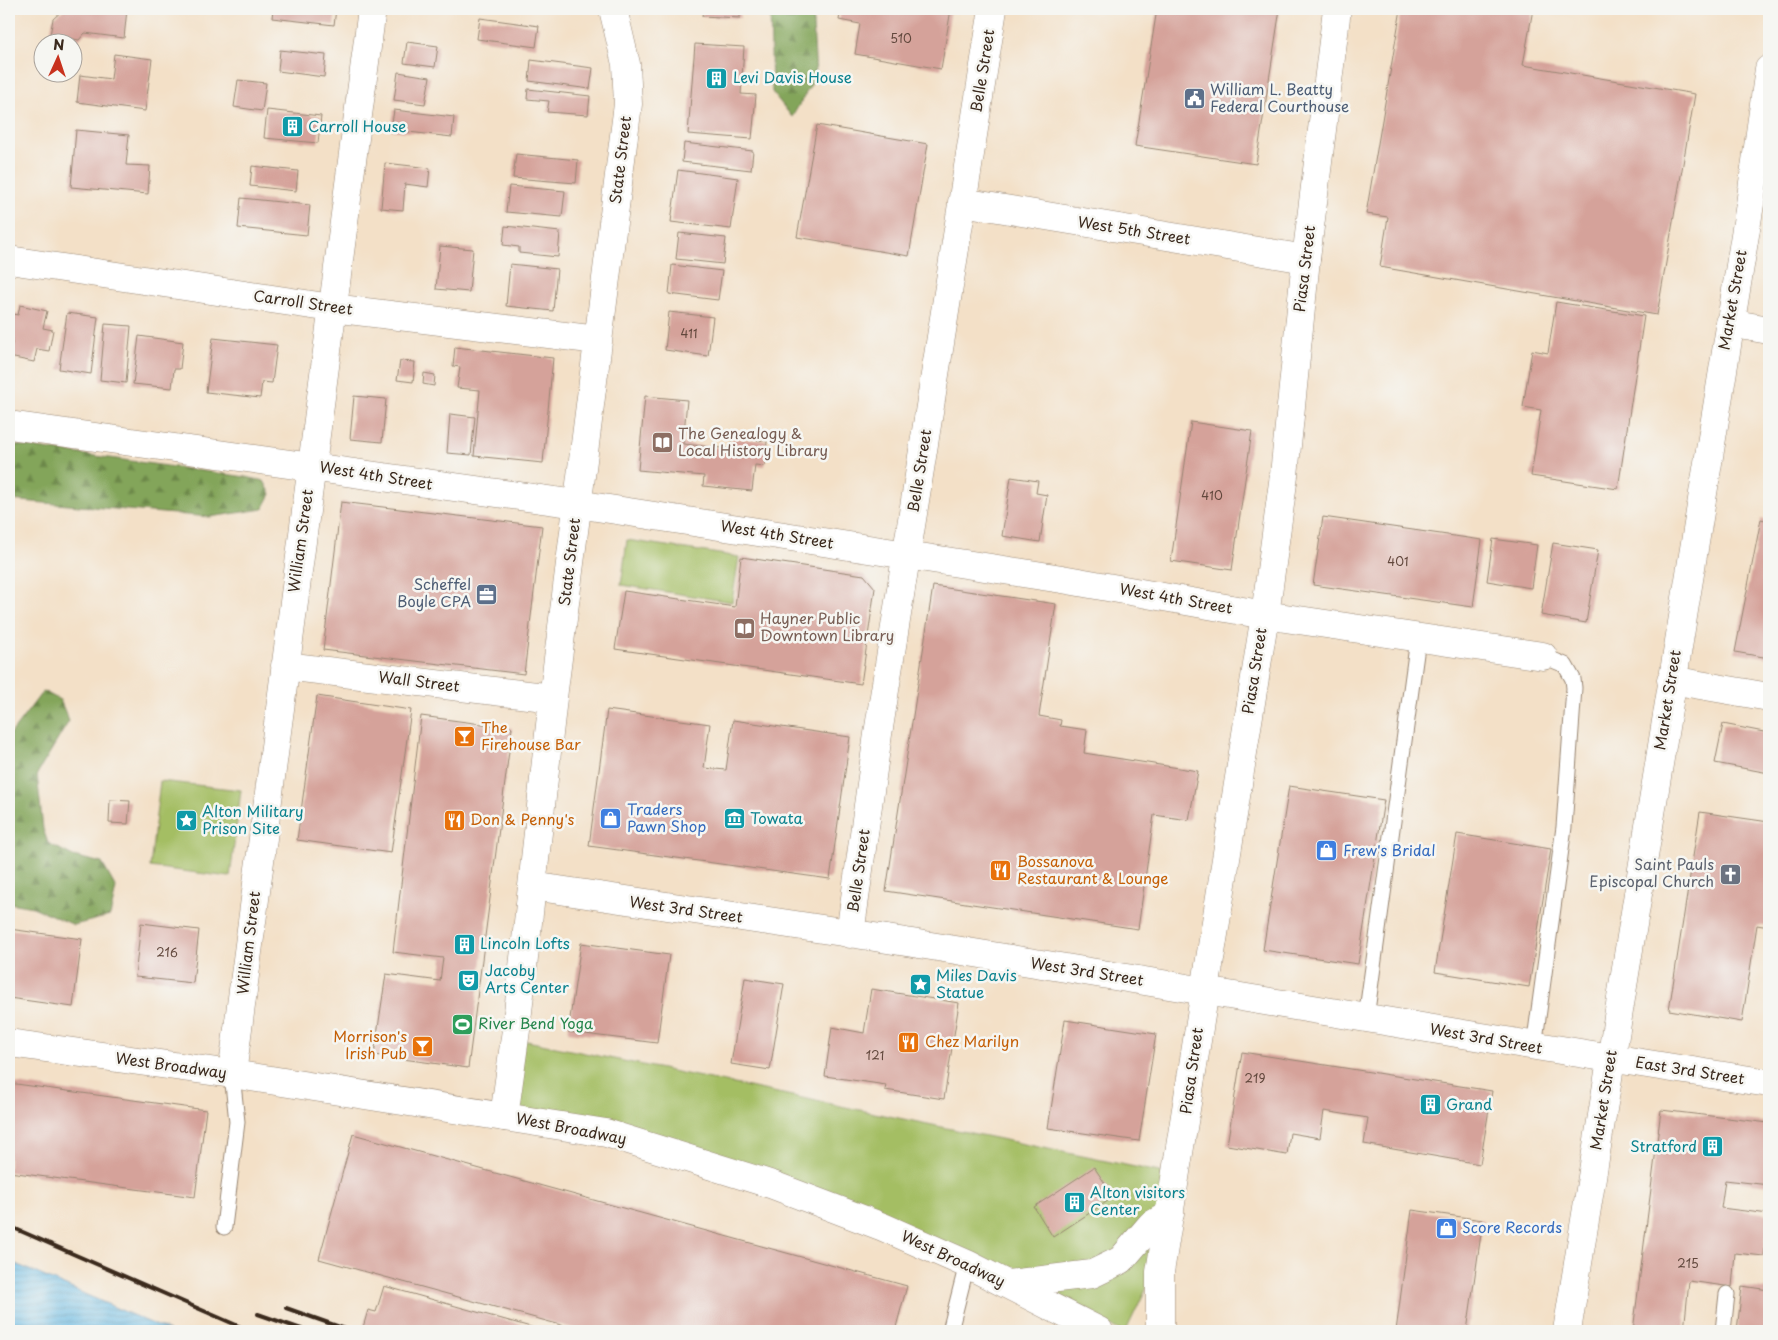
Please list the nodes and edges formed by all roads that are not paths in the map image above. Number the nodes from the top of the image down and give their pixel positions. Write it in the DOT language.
graph roads {
  1 [pos="372,9"];
  2 [pos="613,9"];
  3 [pos="993,9"];
  4 [pos="1337,9"];
  5 [pos="1769,69"];
  6 [pos="962,202"];
  7 [pos="1306,259"];
  8 [pos="9,260"];
  9 [pos="332,308"];
  10 [pos="1729,324"];
  11 [pos="1769,330"];
  12 [pos="598,340"];
  13 [pos="9,425"];
  14 [pos="311,466"];
  15 [pos="577,504"];
  16 [pos="907,554"];
  17 [pos="1264,615"];
  18 [pos="1418,639"];
  19 [pos="1543,656"];
  20 [pos="284,666"];
  21 [pos="1670,680"];
  22 [pos="1769,697"];
  23 [pos="553,698"];
  24 [pos="532,886"];
  25 [pos="850,934"];
  26 [pos="1204,991"];
  27 [pos="1366,1018"];
  28 [pos="9,1043"];
  29 [pos="1534,1047"];
  30 [pos="1611,1059"];
  31 [pos="232,1074"];
  32 [pos="1769,1083"];
  33 [pos="504,1117"];
  34 [pos="1170,1214"];
  35 [pos="224,1227"];
  36 [pos="967,1264"];
  37 [pos="1008,1284"];
  38 [pos="1727,1294"];
  39 [pos="950,1331"];
  40 [pos="1099,1331"];
  41 [pos="1160,1331"];
  42 [pos="1566,1331"];
  43 [pos="1723,1331"];
  1 -- 9 [label="main road, William Street"];
  2 -- 12 [label="main road, State Street"];
  3 -- 6 [label="main road, Belle Street"];
  4 -- 7 [label="main road, Piasa Street"];
  5 -- 10 [label="main road, Market Street"];
  6 -- 7 [label="main road, West 5th Street"];
  6 -- 16 [label="main road, Belle Street"];
  7 -- 17 [label="main road, Piasa Street"];
  8 -- 9 [label="main road, Carroll Street"];
  9 -- 12 [label="main road, Carroll Street"];
  9 -- 14 [label="main road, William Street"];
  10 -- 11 [label="main road"];
  10 -- 21 [label="main road, Market Street"];
  12 -- 15 [label="main road, State Street"];
  13 -- 14 [label="main road, West 4th Street"];
  14 -- 15 [label="main road, West 4th Street"];
  14 -- 20 [label="main road, William Street"];
  15 -- 16 [label="main road, West 4th Street"];
  15 -- 23 [label="main road, State Street"];
  16 -- 17 [label="main road, West 4th Street"];
  16 -- 25 [label="main road, Belle Street"];
  17 -- 18 [label="main road, West 4th Street"];
  17 -- 26 [label="main road, Piasa Street"];
  18 -- 19 [label="main road, West 4th Street"];
  18 -- 27 [label="lane"];
  19 -- 29 [label="lane"];
  20 -- 23 [label="main road, Wall Street"];
  20 -- 31 [label="main road, William Street"];
  21 -- 22 [label="main road"];
  21 -- 30 [label="main road, Market Street"];
  23 -- 24 [label="main road, State Street"];
  24 -- 25 [label="main road, West 3rd Street"];
  24 -- 33 [label="main road, State Street"];
  25 -- 26 [label="main road, West 3rd Street"];
  26 -- 27 [label="main road, West 3rd Street"];
  26 -- 34 [label="main road, Piasa Street"];
  27 -- 29 [label="main road, West 3rd Street"];
  28 -- 31 [label="main road, West Broadway"];
  29 -- 30 [label="main road, West 3rd Street"];
  30 -- 32 [label="main road, East 3rd Street"];
  30 -- 42 [label="main road, Market Street"];
  31 -- 33 [label="main road, West Broadway"];
  31 -- 35 [label="lane"];
  33 -- 36 [label="main road, West Broadway"];
  34 -- 37 [label="main road"];
  34 -- 41 [label="main road, Piasa Street"];
  36 -- 37 [label="main road, West Broadway"];
  36 -- 39 [label="lane"];
  37 -- 40 [label="main road, West Broadway"];
  38 -- 43 [label="lane"];
}
